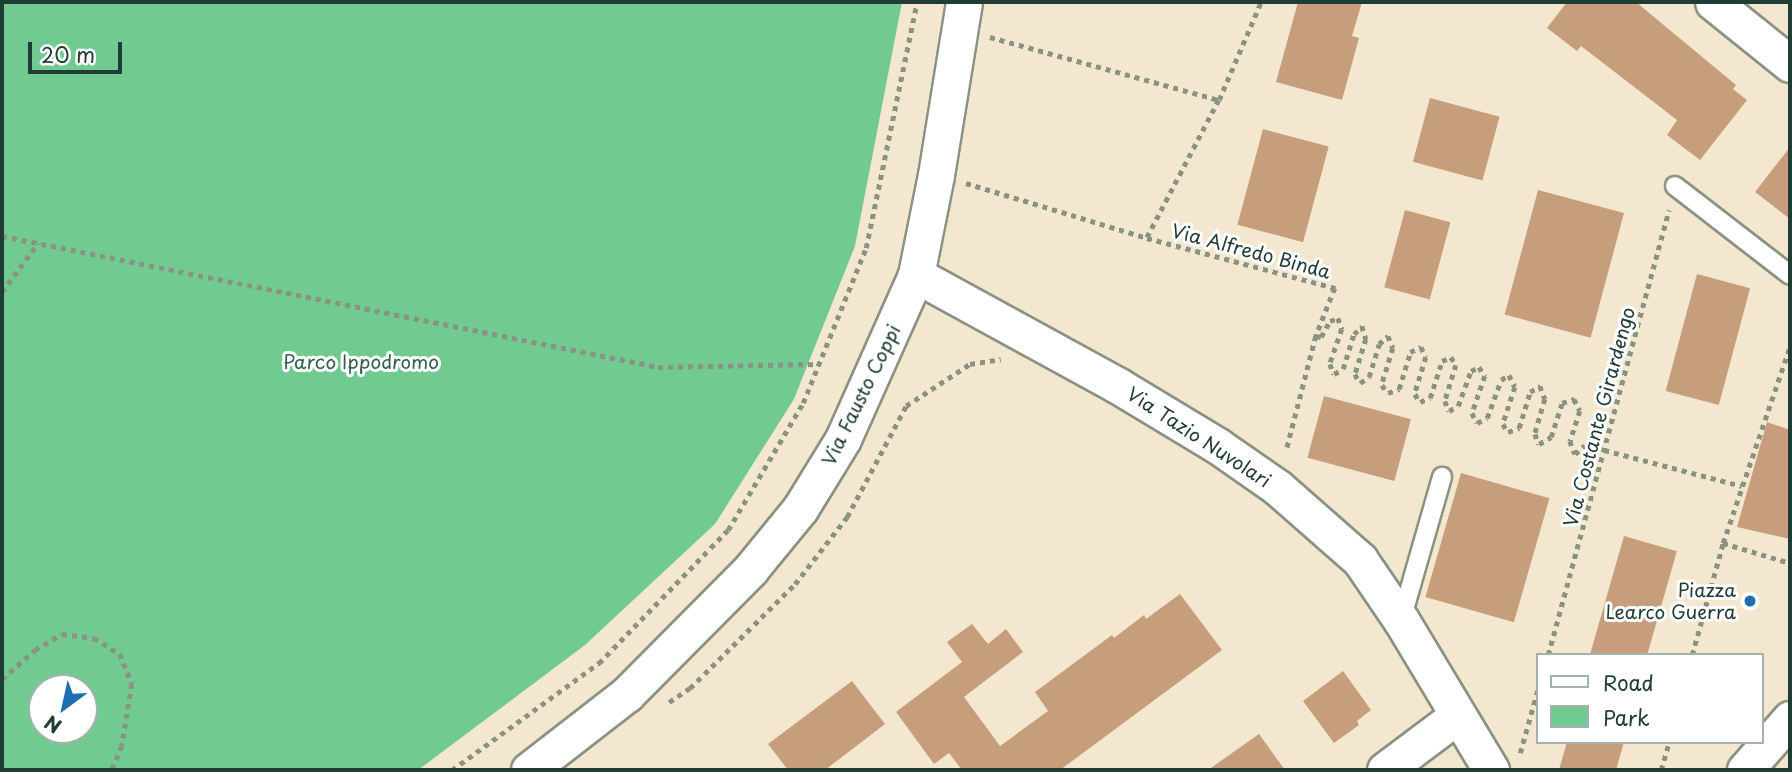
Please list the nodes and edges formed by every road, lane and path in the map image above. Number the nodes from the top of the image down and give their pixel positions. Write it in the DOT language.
graph roads {
  1 [pos="917,2"];
  2 [pos="1261,2"];
  3 [pos="1722,4"];
  4 [pos="961,15"];
  5 [pos="1790,64"];
  6 [pos="1219,100"];
  7 [pos="936,175"];
  8 [pos="1675,186"];
  9 [pos="2,236"];
  10 [pos="1147,238"];
  11 [pos="38,243"];
  12 [pos="916,275"];
  13 [pos="1790,275"];
  14 [pos="2,292"];
  15 [pos="1317,336"];
  16 [pos="1790,345"];
  17 [pos="1014,362"];
  18 [pos="819,365"];
  19 [pos="1606,450"];
  20 [pos="1442,477"];
  21 [pos="1742,486"];
  22 [pos="1277,487"];
  23 [pos="1723,543"];
  24 [pos="1790,563"];
  25 [pos="1401,620"];
  26 [pos="1549,653"];
  27 [pos="1693,653"];
  28 [pos="2,679"];
  29 [pos="1536,694"];
  30 [pos="668,703"];
  31 [pos="1457,716"];
  32 [pos="1790,719"];
  33 [pos="1668,744"];
  34 [pos="1505,764"];
  35 [pos="112,770"];
  36 [pos="452,770"];
  37 [pos="529,770"];
  38 [pos="1385,770"];
  39 [pos="1661,770"];
  40 [pos="1745,770"];
  1 -- 18 [label="path"];
  2 -- 6 [label="path"];
  3 -- 5 [label="street"];
  4 -- 6 [label="path"];
  4 -- 7 [label="street, Via Fausto Coppi"];
  6 -- 10 [label="path"];
  7 -- 10 [label="path"];
  7 -- 12 [label="street, Via Fausto Coppi"];
  8 -- 13 [label="lane"];
  8 -- 19 [label="path, Via Costante Girardengo"];
  9 -- 11 [label="path"];
  10 -- 15 [label="path, Via Alfredo Binda"];
  11 -- 14 [label="path"];
  11 -- 18 [label="path"];
  12 -- 22 [label="street, Via Tazio Nuvolari"];
  12 -- 37 [label="street, Via Fausto Coppi"];
  15 -- 19 [label="path"];
  15 -- 22 [label="path"];
  16 -- 21 [label="path"];
  17 -- 30 [label="path"];
  18 -- 36 [label="path"];
  19 -- 21 [label="path"];
  19 -- 26 [label="path, Via Costante Girardengo"];
  20 -- 25 [label="lane"];
  21 -- 23 [label="path"];
  22 -- 25 [label="street, Via Tazio Nuvolari"];
  23 -- 24 [label="path"];
  23 -- 27 [label="path"];
  25 -- 31 [label="street, Via Tazio Nuvolari"];
  28 -- 35 [label="path"];
  29 -- 34 [label="path"];
  31 -- 34 [label="street, Via Tazio Nuvolari"];
  31 -- 38 [label="street"];
  32 -- 40 [label="street"];
  33 -- 39 [label="path"];
}
